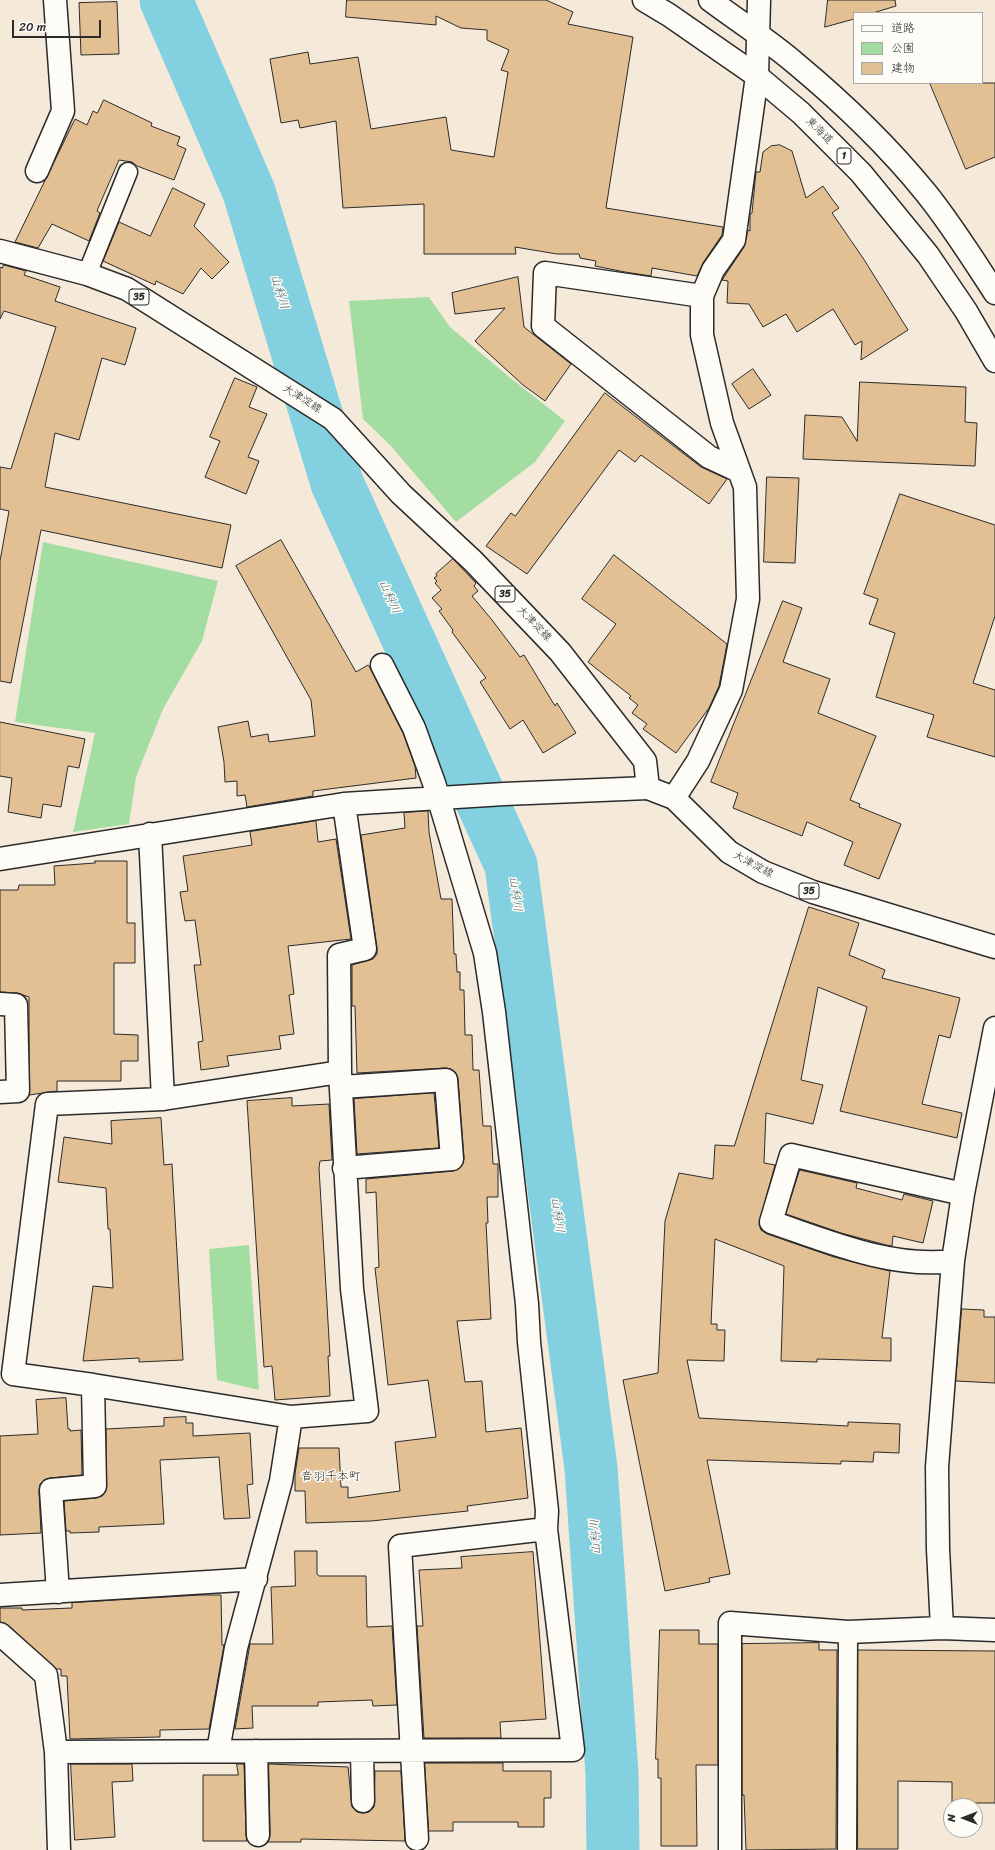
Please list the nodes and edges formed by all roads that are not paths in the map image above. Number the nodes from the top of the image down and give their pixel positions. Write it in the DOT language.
graph roads {
  1 [pos="55,0"];
  2 [pos="644,0"];
  3 [pos="710,0"];
  4 [pos="759,0"];
  5 [pos="759,36"];
  6 [pos="757,76"];
  7 [pos="37,171"];
  8 [pos="128,172"];
  9 [pos="0,251"];
  10 [pos="87,274"];
  11 [pos="995,293"];
  12 [pos="702,296"];
  13 [pos="995,361"];
  14 [pos="739,471"];
  15 [pos="382,665"];
  16 [pos="648,788"];
  17 [pos="442,798"];
  18 [pos="674,798"];
  19 [pos="344,804"];
  20 [pos="150,834"];
  21 [pos="0,859"];
  22 [pos="995,947"];
  23 [pos="0,1004"];
  24 [pos="995,1028"];
  25 [pos="341,1080"];
  26 [pos="0,1092"];
  27 [pos="163,1099"];
  28 [pos="344,1168"];
  29 [pos="963,1194"];
  30 [pos="952,1261"];
  31 [pos="6,1376"];
  32 [pos="94,1384"];
  33 [pos="291,1417"];
  34 [pos="546,1529"];
  35 [pos="256,1578"];
  36 [pos="58,1592"];
  37 [pos="0,1595"];
  38 [pos="942,1628"];
  39 [pos="995,1630"];
  40 [pos="848,1632"];
  41 [pos="0,1634"];
  42 [pos="218,1751"];
  43 [pos="256,1751"];
  44 [pos="362,1751"];
  45 [pos="412,1751"];
  46 [pos="56,1752"];
  47 [pos="363,1801"];
  48 [pos="258,1835"];
  49 [pos="418,1839"];
  50 [pos="59,1850"];
  51 [pos="730,1850"];
  52 [pos="847,1850"];
  1 -- 7 [label="main road"];
  2 -- 6 [label="main road, 東海道 / 1"];
  3 -- 5 [label="main road"];
  4 -- 5 [label="main road"];
  5 -- 6 [label="main road"];
  5 -- 11 [label="main road"];
  6 -- 12 [label="main road"];
  6 -- 13 [label="main road, 東海道 / 1"];
  8 -- 10 [label="lane"];
  9 -- 10 [label="main road, 大津淀線 / 35"];
  10 -- 16 [label="main road, 大津淀線 / 35"];
  12 -- 14 [label="main road"];
  12 -- 14 [label="main road"];
  14 -- 18 [label="main road"];
  15 -- 17 [label="main road"];
  16 -- 17 [label="main road"];
  16 -- 18 [label="main road, 大津淀線 / 35"];
  17 -- 19 [label="main road"];
  17 -- 34 [label="main road"];
  18 -- 22 [label="main road, 大津淀線 / 35"];
  19 -- 20 [label="main road"];
  19 -- 25 [label="main road"];
  20 -- 21 [label="main road"];
  20 -- 27 [label="main road"];
  23 -- 26 [label="main road"];
  24 -- 29 [label="main road"];
  25 -- 27 [label="main road"];
  25 -- 28 [label="main road"];
  25 -- 28 [label="main road"];
  27 -- 31 [label="main road"];
  28 -- 33 [label="main road"];
  29 -- 30 [label="main road"];
  29 -- 30 [label="main road"];
  30 -- 38 [label="main road"];
  31 -- 32 [label="main road"];
  32 -- 33 [label="main road"];
  32 -- 36 [label="main road"];
  33 -- 35 [label="main road"];
  34 -- 45 [label="main road"];
  34 -- 45 [label="main road"];
  35 -- 36 [label="main road"];
  35 -- 42 [label="main road"];
  36 -- 37 [label="main road"];
  38 -- 39 [label="main road"];
  38 -- 40 [label="main road"];
  40 -- 51 [label="main road"];
  40 -- 52 [label="lane"];
  41 -- 46 [label="main road"];
  42 -- 43 [label="main road"];
  42 -- 46 [label="main road"];
  43 -- 44 [label="main road"];
  43 -- 48 [label="main road"];
  44 -- 45 [label="main road"];
  44 -- 47 [label="main road"];
  45 -- 49 [label="main road"];
  46 -- 50 [label="main road"];
}
